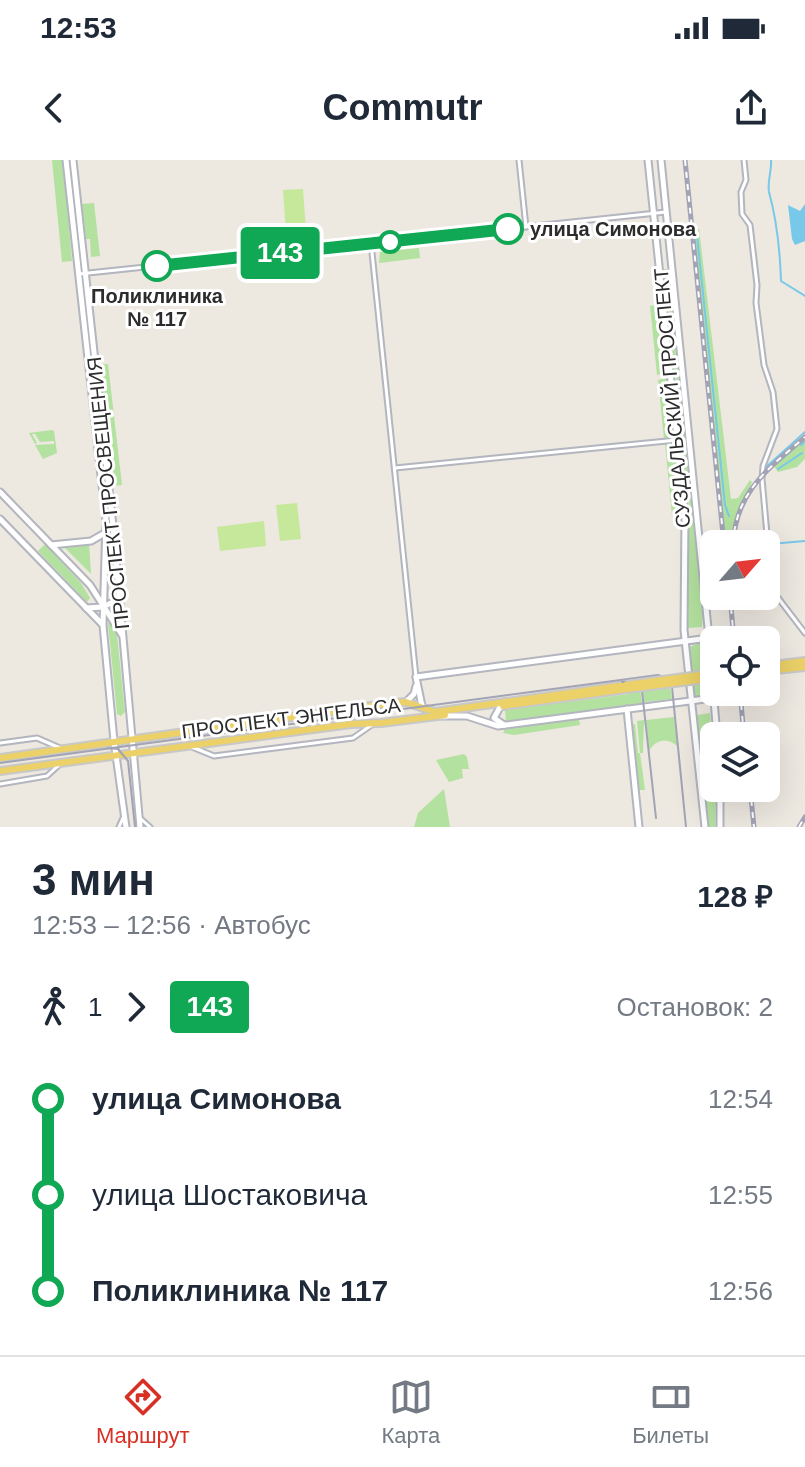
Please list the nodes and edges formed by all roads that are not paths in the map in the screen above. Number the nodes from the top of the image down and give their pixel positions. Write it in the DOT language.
graph roads {
  1 [pos="66,160"];
  2 [pos="73,160"];
  3 [pos="519,160"];
  4 [pos="648,160"];
  5 [pos="661,160"];
  6 [pos="744,160"];
  7 [pos="666,212"];
  8 [pos="654,213"];
  9 [pos="526,227"];
  10 [pos="371,243"];
  11 [pos="82,274"];
  12 [pos="678,440"];
  13 [pos="395,468"];
  14 [pos="0,492"];
  15 [pos="0,519"];
  16 [pos="106,532"];
  17 [pos="51,545"];
  18 [pos="103,578"];
  19 [pos="90,585"];
  20 [pos="119,599"];
  21 [pos="103,607"];
  22 [pos="86,608"];
  23 [pos="112,620"];
  24 [pos="103,625"];
  25 [pos="708,626"];
  26 [pos="805,633"];
  27 [pos="123,635"];
  28 [pos="700,639"];
  29 [pos="684,641"];
  30 [pos="805,664"];
  31 [pos="780,667"];
  32 [pos="416,677"];
  33 [pos="700,678"];
  34 [pos="626,687"];
  35 [pos="700,700"];
  36 [pos="691,701"];
  37 [pos="406,702"];
  38 [pos="422,706"];
  39 [pos="500,707"];
  40 [pos="627,709"];
  41 [pos="437,717"];
  42 [pos="374,724"];
  43 [pos="505,726"];
  44 [pos="133,738"];
  45 [pos="114,741"];
  46 [pos="0,743"];
  47 [pos="189,745"];
  48 [pos="63,749"];
  49 [pos="134,753"];
  50 [pos="117,755"];
  51 [pos="0,758"];
  52 [pos="61,763"];
  53 [pos="0,771"];
  54 [pos="0,784"];
  55 [pos="720,802"];
  56 [pos="125,815"];
  57 [pos="139,818"];
  58 [pos="119,827"];
  59 [pos="126,827"];
  60 [pos="140,827"];
  61 [pos="150,827"];
  62 [pos="639,827"];
  63 [pos="705,827"];
  64 [pos="720,827"];
  1 -- 11 [label="main road, ПРОСПЕКТ ПРОСВЕЩЕНИЯ"];
  2 -- 11 [label="main road, ПРОСПЕКТ ПРОСВЕЩЕНИЯ"];
  3 -- 9 [label="street"];
  4 -- 8 [label="main road, СУЗДАЛЬСКИЙ ПРОСПЕКТ"];
  5 -- 7 [label="main road, СУЗДАЛЬСКИЙ ПРОСПЕКТ"];
  6 -- 26 [label="street"];
  7 -- 8 [label="street"];
  7 -- 25 [label="main road, СУЗДАЛЬСКИЙ ПРОСПЕКТ"];
  8 -- 9 [label="street"];
  8 -- 12 [label="main road, СУЗДАЛЬСКИЙ ПРОСПЕКТ"];
  9 -- 10 [label="street"];
  10 -- 11 [label="street"];
  10 -- 13 [label="street"];
  11 -- 16 [label="main road, ПРОСПЕКТ ПРОСВЕЩЕНИЯ"];
  11 -- 20 [label="main road, ПРОСПЕКТ ПРОСВЕЩЕНИЯ"];
  12 -- 13 [label="street"];
  12 -- 29 [label="main road, СУЗДАЛЬСКИЙ ПРОСПЕКТ"];
  13 -- 32 [label="street"];
  14 -- 17 [label="main road"];
  15 -- 22 [label="main road"];
  16 -- 17 [label="main road"];
  16 -- 18 [label="main road, ПРОСПЕКТ ПРОСВЕЩЕНИЯ"];
  17 -- 19 [label="main road"];
  18 -- 19 [label="main road"];
  18 -- 21 [label="main road, ПРОСПЕКТ ПРОСВЕЩЕНИЯ"];
  19 -- 21 [label="main road"];
  20 -- 21 [label="main road"];
  20 -- 27 [label="main road, ПРОСПЕКТ ПРОСВЕЩЕНИЯ"];
  21 -- 22 [label="main road"];
  21 -- 23 [label="main road"];
  21 -- 24 [label="main road, ПРОСПЕКТ ПРОСВЕЩЕНИЯ"];
  22 -- 24 [label="main road"];
  23 -- 24 [label="main road"];
  23 -- 27 [label="main road"];
  24 -- 45 [label="main road, ПРОСПЕКТ ПРОСВЕЩЕНИЯ"];
  27 -- 44 [label="main road, ПРОСПЕКТ ПРОСВЕЩЕНИЯ"];
  28 -- 29 [label="main road, ПРОСПЕКТ ЭНГЕЛЬСА"];
  29 -- 32 [label="main road, ПРОСПЕКТ ЭНГЕЛЬСА"];
  29 -- 36 [label="main road, СУЗДАЛЬСКИЙ ПРОСПЕКТ"];
  30 -- 31 [label="main road"];
  32 -- 37 [label="main road"];
  32 -- 38 [label="main road"];
  33 -- 34 [label="main road, bridge"];
  34 -- 38 [label="main road, ПРОСПЕКТ ЭНГЕЛЬСА"];
  34 -- 39 [label="main road, ПРОСПЕКТ ЭНГЕЛЬСА"];
  35 -- 36 [label="main road, ПРОСПЕКТ ЭНГЕЛЬСА"];
  36 -- 40 [label="main road, ПРОСПЕКТ ЭНГЕЛЬСА"];
  36 -- 63 [label="main road, СУЗДАЛЬСКИЙ ПРОСПЕКТ"];
  37 -- 38 [label="main road, ПРОСПЕКТ ЭНГЕЛЬСА"];
  37 -- 44 [label="main road, ПРОСПЕКТ ЭНГЕЛЬСА"];
  39 -- 41 [label="main road, ПРОСПЕКТ ЭНГЕЛЬСА"];
  39 -- 43 [label="main road"];
  40 -- 43 [label="main road, ПРОСПЕКТ ЭНГЕЛЬСА"];
  40 -- 62 [label="main road"];
  41 -- 42 [label="main road, ПРОСПЕКТ ЭНГЕЛЬСА"];
  41 -- 43 [label="main road, ПРОСПЕКТ ЭНГЕЛЬСА"];
  42 -- 47 [label="main road, ПРОСПЕКТ ЭНГЕЛЬСА"];
  42 -- 47 [label="street"];
  44 -- 45 [label="main road, ПРОСПЕКТ ЭНГЕЛЬСА"];
  44 -- 49 [label="main road, ПРОСПЕКТ ПРОСВЕЩЕНИЯ"];
  45 -- 48 [label="main road, ПРОСПЕКТ ЭНГЕЛЬСА"];
  45 -- 50 [label="main road, ПРОСПЕКТ ПРОСВЕЩЕНИЯ"];
  46 -- 48 [label="street"];
  47 -- 49 [label="main road, ПРОСПЕКТ ЭНГЕЛЬСА"];
  48 -- 51 [label="main road, ПРОСПЕКТ ЭНГЕЛЬСА"];
  49 -- 50 [label="main road, ПРОСПЕКТ ЭНГЕЛЬСА"];
  49 -- 57 [label="main road, ПРОСПЕКТ ПРОСВЕЩЕНИЯ"];
  50 -- 52 [label="main road, ПРОСПЕКТ ЭНГЕЛЬСА"];
  50 -- 56 [label="main road, ПРОСПЕКТ ПРОСВЕЩЕНИЯ"];
  52 -- 53 [label="main road, ПРОСПЕКТ ЭНГЕЛЬСА"];
  52 -- 54 [label="street"];
  55 -- 64 [label="main road"];
  56 -- 58 [label="street"];
  56 -- 59 [label="main road, ПРОСПЕКТ ПРОСВЕЩЕНИЯ"];
  57 -- 60 [label="main road, ПРОСПЕКТ ПРОСВЕЩЕНИЯ"];
  57 -- 61 [label="street"];
}
